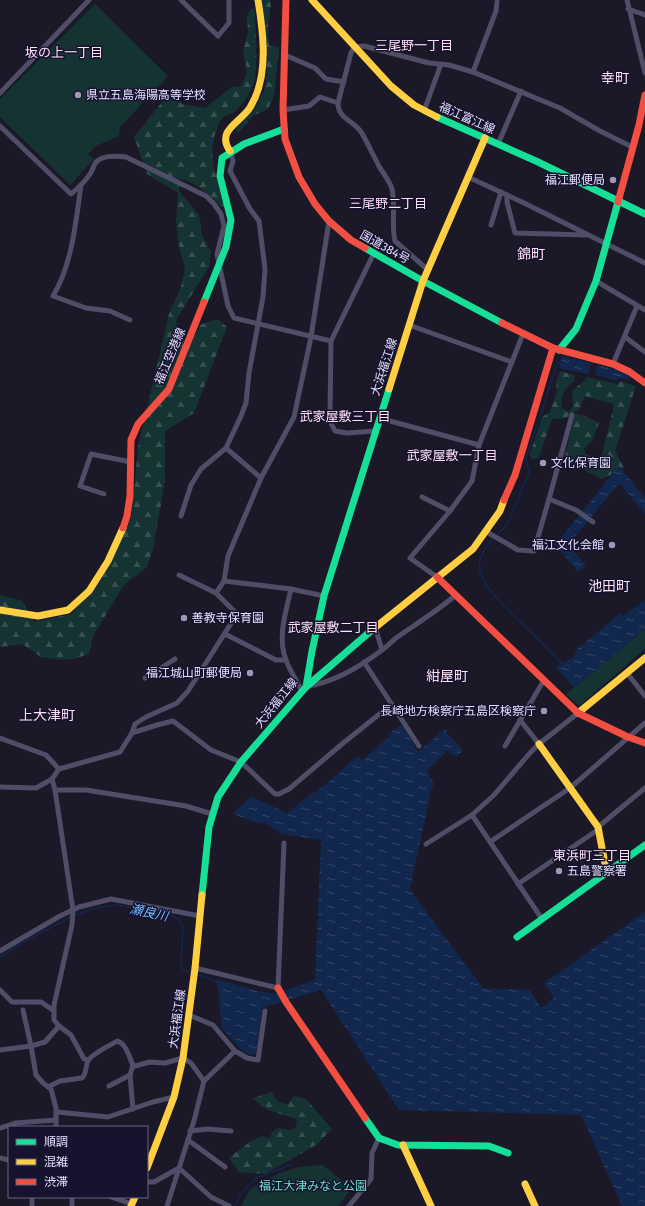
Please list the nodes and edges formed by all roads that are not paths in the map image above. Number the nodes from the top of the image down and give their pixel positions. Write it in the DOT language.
graph roads {
  1 [pos="89,0"];
  2 [pos="229,0"];
  3 [pos="258,0"];
  4 [pos="286,0"];
  5 [pos="312,0"];
  6 [pos="627,0"];
  7 [pos="184,1"];
  8 [pos="497,2"];
  9 [pos="628,9"];
  10 [pos="645,15"];
  11 [pos="355,47"];
  12 [pos="285,55"];
  13 [pos="441,64"];
  14 [pos="473,72"];
  15 [pos="645,73"];
  16 [pos="344,82"];
  17 [pos="521,91"];
  18 [pos="0,93"];
  19 [pos="645,94"];
  20 [pos="338,103"];
  21 [pos="283,110"];
  22 [pos="424,111"];
  23 [pos="0,126"];
  24 [pos="642,126"];
  25 [pos="284,129"];
  26 [pos="485,138"];
  27 [pos="498,144"];
  28 [pos="632,147"];
  29 [pos="230,152"];
  30 [pos="468,177"];
  31 [pos="81,185"];
  32 [pos="501,192"];
  33 [pos="507,195"];
  34 [pos="618,201"];
  35 [pos="645,214"];
  36 [pos="329,221"];
  37 [pos="491,225"];
  38 [pos="589,235"];
  39 [pos="607,245"];
  40 [pos="374,253"];
  41 [pos="645,263"];
  42 [pos="220,264"];
  43 [pos="428,270"];
  44 [pos="423,281"];
  45 [pos="596,281"];
  46 [pos="637,306"];
  47 [pos="645,310"];
  48 [pos="130,320"];
  49 [pos="258,324"];
  50 [pos="409,325"];
  51 [pos="523,334"];
  52 [pos="311,337"];
  53 [pos="625,337"];
  54 [pos="331,341"];
  55 [pos="556,349"];
  56 [pos="645,352"];
  57 [pos="512,362"];
  58 [pos="613,364"];
  59 [pos="645,383"];
  60 [pos="572,415"];
  61 [pos="379,418"];
  62 [pos="375,431"];
  63 [pos="479,445"];
  64 [pos="226,448"];
  65 [pos="131,462"];
  66 [pos="261,478"];
  67 [pos="104,494"];
  68 [pos="422,498"];
  69 [pos="550,499"];
  70 [pos="450,512"];
  71 [pos="181,516"];
  72 [pos="593,522"];
  73 [pos="485,531"];
  74 [pos="179,575"];
  75 [pos="437,577"];
  76 [pos="224,582"];
  77 [pos="291,589"];
  78 [pos="216,593"];
  79 [pos="456,595"];
  80 [pos="324,596"];
  81 [pos="0,610"];
  82 [pos="375,627"];
  83 [pos="225,634"];
  84 [pos="382,650"];
  85 [pos="645,658"];
  86 [pos="175,660"];
  87 [pos="286,660"];
  88 [pos="364,662"];
  89 [pos="627,672"];
  90 [pos="145,678"];
  91 [pos="544,680"];
  92 [pos="304,689"];
  93 [pos="644,693"];
  94 [pos="392,704"];
  95 [pos="578,713"];
  96 [pos="520,720"];
  97 [pos="645,722"];
  98 [pos="132,733"];
  99 [pos="628,737"];
  100 [pos="0,738"];
  101 [pos="539,744"];
  102 [pos="645,744"];
  103 [pos="419,746"];
  104 [pos="505,746"];
  105 [pos="241,762"];
  106 [pos="59,769"];
  107 [pos="52,779"];
  108 [pos="0,787"];
  109 [pos="570,788"];
  110 [pos="645,788"];
  111 [pos="55,790"];
  112 [pos="212,814"];
  113 [pos="472,815"];
  114 [pos="599,828"];
  115 [pos="490,842"];
  116 [pos="284,843"];
  117 [pos="426,844"];
  118 [pos="645,846"];
  119 [pos="608,871"];
  120 [pos="518,884"];
  121 [pos="73,910"];
  122 [pos="200,916"];
  123 [pos="542,919"];
  124 [pos="517,937"];
  125 [pos="0,951"];
  126 [pos="195,968"];
  127 [pos="278,988"];
  128 [pos="0,990"];
  129 [pos="23,1010"];
  130 [pos="54,1011"];
  131 [pos="266,1011"];
  132 [pos="189,1015"];
  133 [pos="59,1026"];
  134 [pos="31,1046"];
  135 [pos="0,1050"];
  136 [pos="235,1051"];
  137 [pos="183,1058"];
  138 [pos="88,1060"];
  139 [pos="133,1065"];
  140 [pos="130,1075"];
  141 [pos="204,1081"];
  142 [pos="109,1086"];
  143 [pos="48,1087"];
  144 [pos="174,1098"];
  145 [pos="133,1109"];
  146 [pos="57,1112"];
  147 [pos="56,1120"];
  148 [pos="56,1126"];
  149 [pos="0,1128"];
  150 [pos="190,1131"];
  151 [pos="231,1131"];
  152 [pos="380,1138"];
  153 [pos="188,1140"];
  154 [pos="403,1145"];
  155 [pos="508,1153"];
  156 [pos="148,1165"];
  157 [pos="225,1167"];
  158 [pos="179,1168"];
  159 [pos="148,1182"];
  160 [pos="525,1184"];
  161 [pos="115,1198"];
  162 [pos="133,1202"];
  163 [pos="167,1206"];
  164 [pos="229,1206"];
  165 [pos="349,1206"];
  166 [pos="431,1206"];
  167 [pos="535,1206"];
  1 -- 18 [label="street"];
  2 -- 7 [label="street"];
  3 -- 29 [label="main road"];
  4 -- 12 [label="main road, 国道384号"];
  5 -- 11 [label="main road, 福江富江線"];
  6 -- 9 [label="street"];
  8 -- 14 [label="street"];
  9 -- 10 [label="street"];
  9 -- 15 [label="street"];
  11 -- 13 [label="street"];
  11 -- 16 [label="street"];
  11 -- 22 [label="main road, 福江富江線"];
  12 -- 16 [label="street"];
  12 -- 21 [label="main road, 国道384号"];
  13 -- 14 [label="street"];
  13 -- 22 [label="street"];
  14 -- 17 [label="street"];
  16 -- 20 [label="street"];
  17 -- 27 [label="street"];
  17 -- 28 [label="street"];
  19 -- 24 [label="main road"];
  20 -- 21 [label="street"];
  20 -- 43 [label="street"];
  21 -- 25 [label="main road, 国道384号"];
  22 -- 26 [label="main road, 福江富江線"];
  23 -- 31 [label="street"];
  24 -- 28 [label="main road"];
  25 -- 29 [label="main road"];
  25 -- 36 [label="main road, 国道384号"];
  26 -- 27 [label="main road, 福江富江線"];
  26 -- 30 [label="main road, 大浜福江線"];
  27 -- 34 [label="main road, 福江富江線"];
  28 -- 34 [label="main road"];
  29 -- 42 [label="main road, 福江空港線"];
  29 -- 49 [label="street"];
  30 -- 32 [label="street"];
  30 -- 43 [label="main road, 大浜福江線"];
  31 -- 42 [label="street"];
  31 -- 48 [label="street"];
  32 -- 33 [label="street"];
  32 -- 37 [label="street"];
  33 -- 38 [label="street"];
  33 -- 38 [label="street"];
  34 -- 35 [label="main road, 福江富江線"];
  34 -- 39 [label="main road"];
  36 -- 40 [label="main road, 国道384号"];
  36 -- 52 [label="street"];
  38 -- 39 [label="street"];
  39 -- 41 [label="street"];
  39 -- 45 [label="main road"];
  40 -- 44 [label="main road, 国道384号"];
  40 -- 54 [label="street"];
  42 -- 49 [label="street"];
  42 -- 65 [label="main road, 福江空港線"];
  43 -- 44 [label="main road, 大浜福江線"];
  44 -- 50 [label="main road, 大浜福江線"];
  44 -- 51 [label="main road, 国道384号"];
  45 -- 46 [label="street"];
  45 -- 55 [label="main road"];
  46 -- 47 [label="street"];
  46 -- 53 [label="street"];
  49 -- 52 [label="street"];
  49 -- 64 [label="street"];
  50 -- 57 [label="street"];
  50 -- 61 [label="main road, 大浜福江線"];
  51 -- 55 [label="main road, 国道384号"];
  51 -- 57 [label="street"];
  52 -- 54 [label="street"];
  52 -- 66 [label="street"];
  53 -- 56 [label="street"];
  53 -- 58 [label="street"];
  54 -- 62 [label="street"];
  55 -- 58 [label="main road, 国道384号"];
  55 -- 73 [label="main road"];
  57 -- 63 [label="street"];
  58 -- 59 [label="main road, 国道384号"];
  60 -- 69 [label="street"];
  61 -- 62 [label="main road, 大浜福江線"];
  61 -- 63 [label="street"];
  62 -- 80 [label="main road, 大浜福江線"];
  63 -- 70 [label="street"];
  64 -- 66 [label="street"];
  64 -- 71 [label="street"];
  65 -- 67 [label="street"];
  65 -- 81 [label="main road, 福江空港線"];
  66 -- 76 [label="street"];
  68 -- 70 [label="street"];
  69 -- 72 [label="street"];
  69 -- 73 [label="street"];
  70 -- 75 [label="street"];
  73 -- 75 [label="main road"];
  74 -- 78 [label="street"];
  75 -- 79 [label="main road"];
  75 -- 82 [label="main road"];
  76 -- 77 [label="street"];
  76 -- 78 [label="street"];
  77 -- 80 [label="street"];
  77 -- 87 [label="street"];
  78 -- 83 [label="street"];
  79 -- 84 [label="street"];
  79 -- 91 [label="main road"];
  80 -- 92 [label="main road, 大浜福江線"];
  82 -- 84 [label="street"];
  82 -- 92 [label="main road"];
  83 -- 87 [label="street"];
  83 -- 98 [label="street"];
  84 -- 88 [label="street"];
  85 -- 89 [label="main road"];
  86 -- 90 [label="street"];
  87 -- 92 [label="street"];
  88 -- 92 [label="street"];
  88 -- 94 [label="street"];
  89 -- 93 [label="street"];
  89 -- 95 [label="main road"];
  91 -- 95 [label="main road"];
  91 -- 96 [label="street"];
  92 -- 105 [label="main road, 大浜福江線"];
  94 -- 103 [label="street"];
  94 -- 105 [label="street"];
  95 -- 99 [label="main road"];
  95 -- 101 [label="street"];
  96 -- 101 [label="street"];
  96 -- 104 [label="street"];
  97 -- 99 [label="street"];
  98 -- 105 [label="street"];
  98 -- 106 [label="street"];
  99 -- 102 [label="main road"];
  99 -- 109 [label="street"];
  100 -- 106 [label="street"];
  101 -- 109 [label="main road"];
  101 -- 113 [label="street"];
  105 -- 112 [label="main road, 大浜福江線"];
  106 -- 107 [label="street"];
  107 -- 108 [label="street"];
  107 -- 111 [label="street"];
  109 -- 114 [label="main road"];
  109 -- 115 [label="street"];
  110 -- 114 [label="street"];
  111 -- 112 [label="street"];
  111 -- 121 [label="street"];
  112 -- 122 [label="main road, 大浜福江線"];
  113 -- 115 [label="street"];
  113 -- 117 [label="street"];
  114 -- 119 [label="main road"];
  114 -- 120 [label="street"];
  115 -- 120 [label="street"];
  116 -- 127 [label="street"];
  118 -- 119 [label="main road"];
  119 -- 123 [label="main road"];
  120 -- 123 [label="street"];
  121 -- 122 [label="street"];
  121 -- 125 [label="street"];
  121 -- 130 [label="street"];
  122 -- 126 [label="main road, 大浜福江線"];
  123 -- 124 [label="main road"];
  126 -- 127 [label="street"];
  126 -- 132 [label="main road, 大浜福江線"];
  127 -- 152 [label="main road"];
  128 -- 130 [label="street"];
  129 -- 134 [label="street"];
  130 -- 133 [label="street"];
  131 -- 136 [label="street"];
  132 -- 136 [label="street"];
  132 -- 137 [label="main road, 大浜福江線"];
  133 -- 134 [label="street"];
  133 -- 138 [label="street"];
  134 -- 135 [label="street"];
  134 -- 143 [label="street"];
  136 -- 141 [label="street"];
  137 -- 139 [label="street"];
  137 -- 141 [label="street"];
  137 -- 144 [label="main road, 大浜福江線"];
  138 -- 139 [label="street"];
  138 -- 143 [label="street"];
  139 -- 140 [label="street"];
  140 -- 142 [label="street"];
  140 -- 145 [label="street"];
  141 -- 150 [label="street"];
  143 -- 146 [label="street"];
  144 -- 145 [label="street"];
  144 -- 156 [label="main road, 大浜福江線"];
  145 -- 146 [label="street"];
  146 -- 147 [label="street"];
  147 -- 148 [label="street"];
  147 -- 149 [label="street"];
  150 -- 151 [label="street"];
  150 -- 153 [label="street"];
  152 -- 154 [label="main road"];
  152 -- 165 [label="street"];
  153 -- 157 [label="street"];
  153 -- 158 [label="street"];
  154 -- 155 [label="main road"];
  154 -- 166 [label="main road"];
  158 -- 159 [label="street"];
  158 -- 163 [label="street"];
  158 -- 164 [label="street"];
  160 -- 167 [label="main road"];
  161 -- 162 [label="street"];
}
